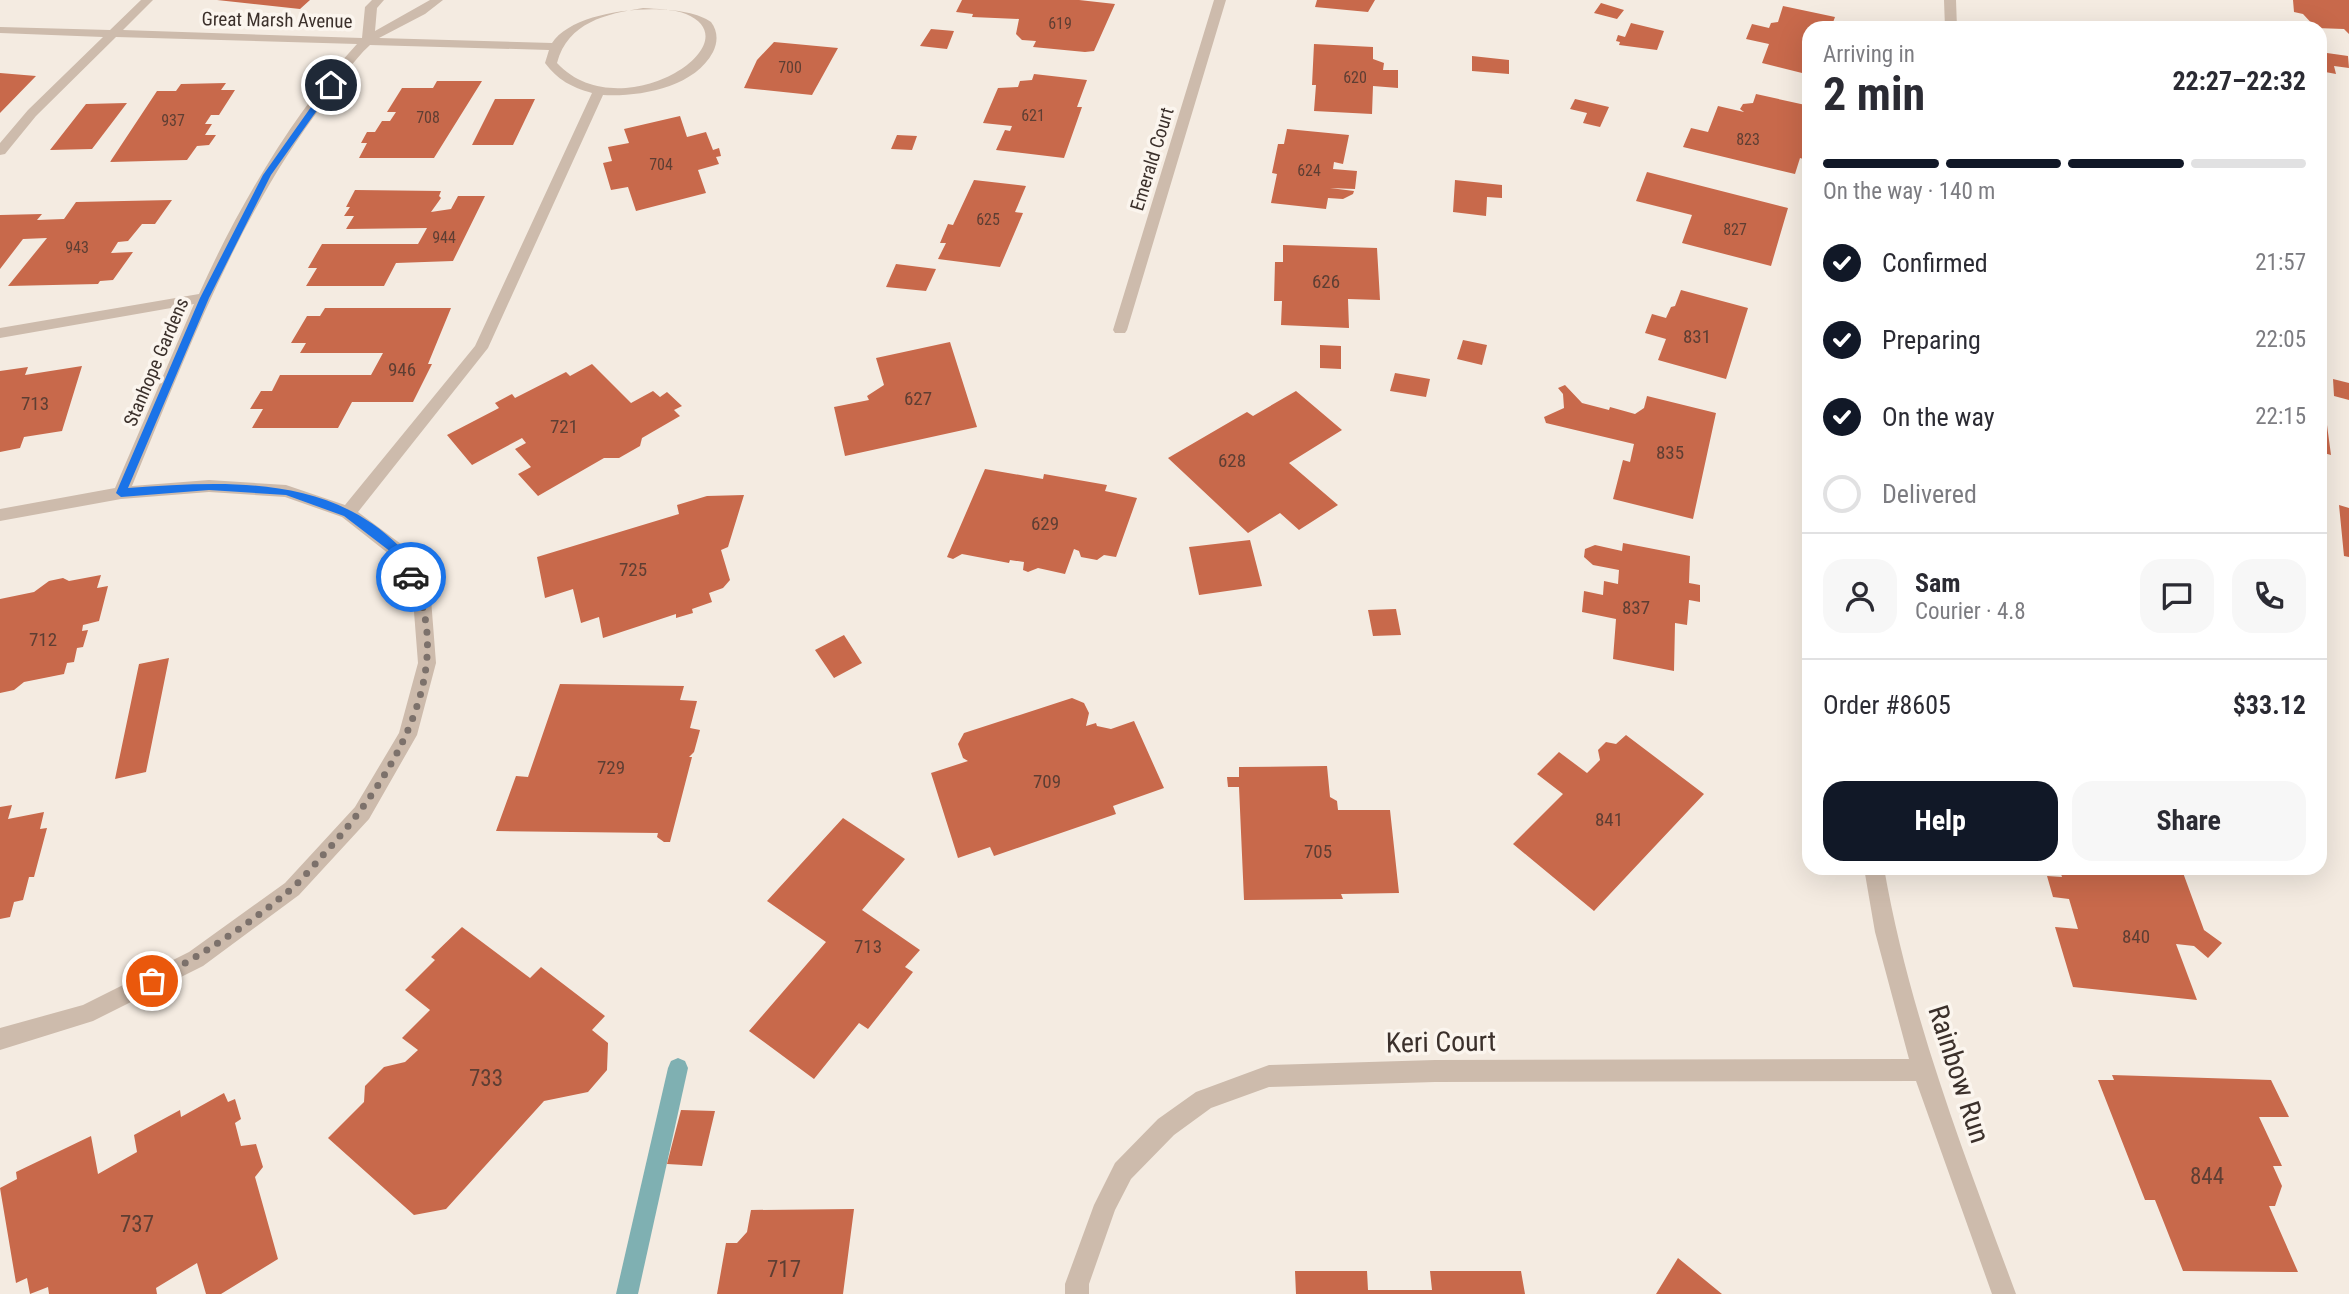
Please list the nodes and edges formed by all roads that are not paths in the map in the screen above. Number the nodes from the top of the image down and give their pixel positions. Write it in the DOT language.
graph roads {
  1 [pos="147,0"];
  2 [pos="378,0"];
  3 [pos="437,0"];
  4 [pos="1220,0"];
  5 [pos="1950,0"];
  6 [pos="672,3"];
  7 [pos="1951,21"];
  8 [pos="0,30"];
  9 [pos="110,33"];
  10 [pos="368,40"];
  11 [pos="553,47"];
  12 [pos="599,90"];
  13 [pos="0,151"];
  14 [pos="204,298"];
  15 [pos="1120,330"];
  16 [pos="0,333"];
  17 [pos="121,493"];
  18 [pos="348,513"];
  19 [pos="0,515"];
  20 [pos="1875,875"];
  21 [pos="0,1039"];
  22 [pos="1923,1070"];
  23 [pos="1077,1294"];
  24 [pos="2004,1294"];
  1 -- 9 [label="street"];
  2 -- 10 [label="street"];
  3 -- 10 [label="street, Stanhope Gardens"];
  4 -- 15 [label="street, Emerald Court"];
  5 -- 7 [label="street"];
  6 -- 11 [label="street"];
  6 -- 12 [label="street"];
  8 -- 9 [label="street, Great Marsh Avenue"];
  9 -- 10 [label="street, Great Marsh Avenue"];
  9 -- 13 [label="street"];
  10 -- 11 [label="street, Great Marsh Avenue"];
  10 -- 14 [label="street, Stanhope Gardens"];
  11 -- 12 [label="street"];
  12 -- 18 [label="street"];
  14 -- 16 [label="street"];
  14 -- 17 [label="street, Stanhope Gardens"];
  17 -- 18 [label="street"];
  17 -- 19 [label="street"];
  18 -- 21 [label="street"];
  20 -- 22 [label="street, Rainbow Run"];
  22 -- 23 [label="street, Keri Court"];
  22 -- 24 [label="street, Rainbow Run"];
}
